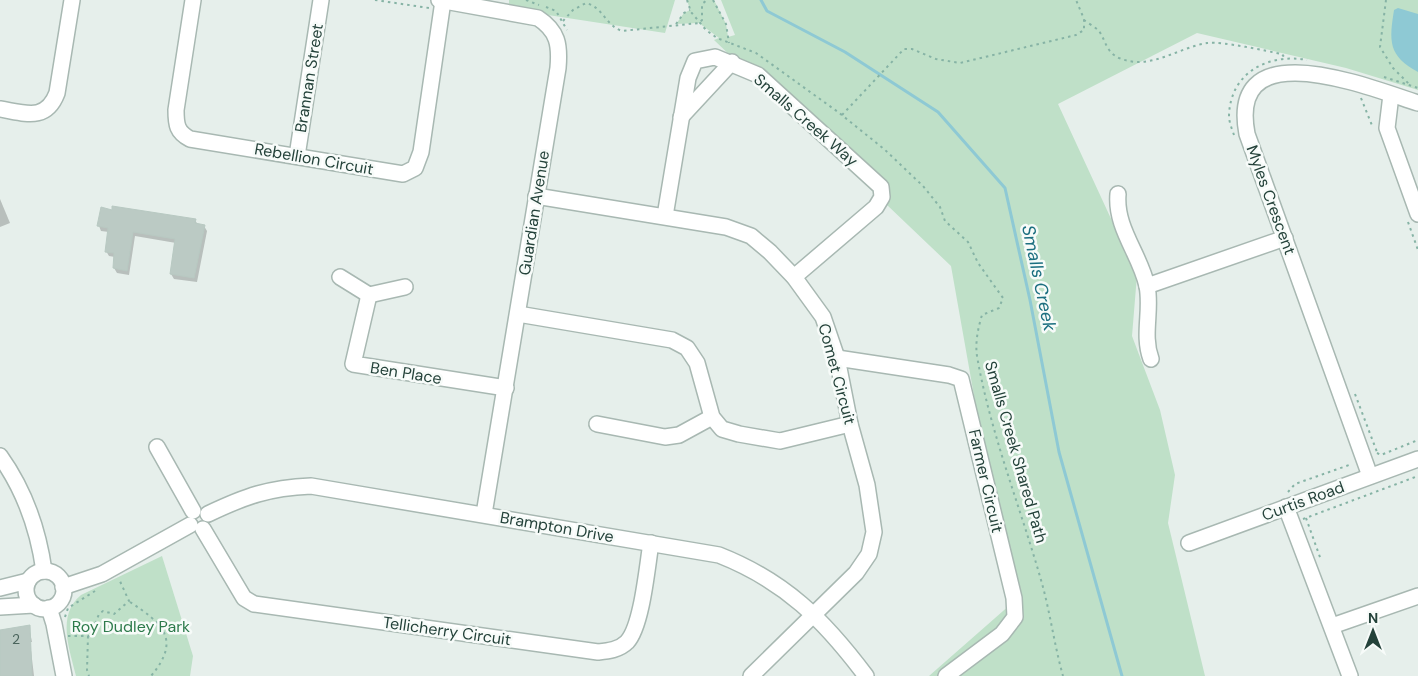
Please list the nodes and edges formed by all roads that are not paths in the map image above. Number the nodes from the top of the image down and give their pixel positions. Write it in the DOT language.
graph roads {
  1 [pos="72,0"];
  2 [pos="193,0"];
  3 [pos="321,0"];
  4 [pos="441,4"];
  5 [pos="493,4"];
  6 [pos="732,62"];
  7 [pos="1390,95"];
  8 [pos="1411,96"];
  9 [pos="0,109"];
  10 [pos="681,117"];
  11 [pos="297,156"];
  12 [pos="1118,194"];
  13 [pos="536,196"];
  14 [pos="1418,214"];
  15 [pos="666,216"];
  16 [pos="1285,238"];
  17 [pos="340,277"];
  18 [pos="794,277"];
  19 [pos="1146,286"];
  20 [pos="405,287"];
  21 [pos="369,295"];
  22 [pos="518,314"];
  23 [pos="837,358"];
  24 [pos="1151,359"];
  25 [pos="506,388"];
  26 [pos="712,417"];
  27 [pos="597,424"];
  28 [pos="850,424"];
  29 [pos="157,448"];
  30 [pos="0,456"];
  31 [pos="1418,459"];
  32 [pos="1370,476"];
  33 [pos="1286,507"];
  34 [pos="484,514"];
  35 [pos="199,520"];
  36 [pos="651,543"];
  37 [pos="1189,543"];
  38 [pos="44,571"];
  39 [pos="28,581"];
  40 [pos="63,587"];
  41 [pos="0,588"];
  42 [pos="1418,596"];
  43 [pos="0,607"];
  44 [pos="45,610"];
  45 [pos="814,614"];
  46 [pos="1332,626"];
  47 [pos="64,676"];
  48 [pos="750,676"];
  49 [pos="866,676"];
  50 [pos="946,676"];
  51 [pos="1350,676"];
  1 -- 9 [label="street"];
  2 -- 11 [label="street, Rebellion Circuit"];
  3 -- 11 [label="street, Brannan Street"];
  4 -- 5 [label="street"];
  4 -- 11 [label="street, Rebellion Circuit"];
  5 -- 13 [label="street, Guardian Avenue"];
  6 -- 10 [label="street"];
  6 -- 10 [label="street, Smalls Creek Way"];
  6 -- 18 [label="street, Smalls Creek Way"];
  7 -- 8 [label="street, Myles Crescent"];
  7 -- 14 [label="street"];
  7 -- 16 [label="street, Myles Crescent"];
  10 -- 15 [label="street, Smalls Creek Way"];
  12 -- 19 [label="street"];
  13 -- 15 [label="street, Comet Circuit"];
  13 -- 22 [label="street, Guardian Avenue"];
  15 -- 18 [label="street, Comet Circuit"];
  16 -- 19 [label="street"];
  16 -- 32 [label="street, Myles Crescent"];
  17 -- 21 [label="street"];
  18 -- 23 [label="street, Comet Circuit"];
  19 -- 24 [label="street"];
  20 -- 21 [label="street"];
  21 -- 25 [label="street, Ben Place"];
  22 -- 25 [label="street, Guardian Avenue"];
  22 -- 26 [label="street"];
  23 -- 28 [label="street, Comet Circuit"];
  23 -- 50 [label="street, Farmer Circuit"];
  25 -- 34 [label="street, Guardian Avenue"];
  26 -- 27 [label="street"];
  26 -- 28 [label="street"];
  28 -- 45 [label="street, Comet Circuit"];
  29 -- 35 [label="street, Tellicherry Circuit"];
  30 -- 38 [label="street"];
  31 -- 32 [label="street, Curtis Road"];
  32 -- 33 [label="street, Curtis Road"];
  33 -- 37 [label="street, Curtis Road"];
  33 -- 46 [label="street"];
  34 -- 35 [label="street, Brampton Drive"];
  34 -- 36 [label="street, Brampton Drive"];
  35 -- 36 [label="street, Tellicherry Circuit"];
  35 -- 40 [label="street, Brampton Drive"];
  36 -- 45 [label="street, Brampton Drive"];
  38 -- 39 [label="street"];
  38 -- 40 [label="street"];
  39 -- 41 [label="street"];
  39 -- 44 [label="street"];
  40 -- 44 [label="street"];
  42 -- 46 [label="street"];
  43 -- 44 [label="street"];
  44 -- 47 [label="street"];
  45 -- 48 [label="street, Comet Circuit"];
  45 -- 49 [label="street, Brampton Drive"];
  46 -- 51 [label="street"];
}
